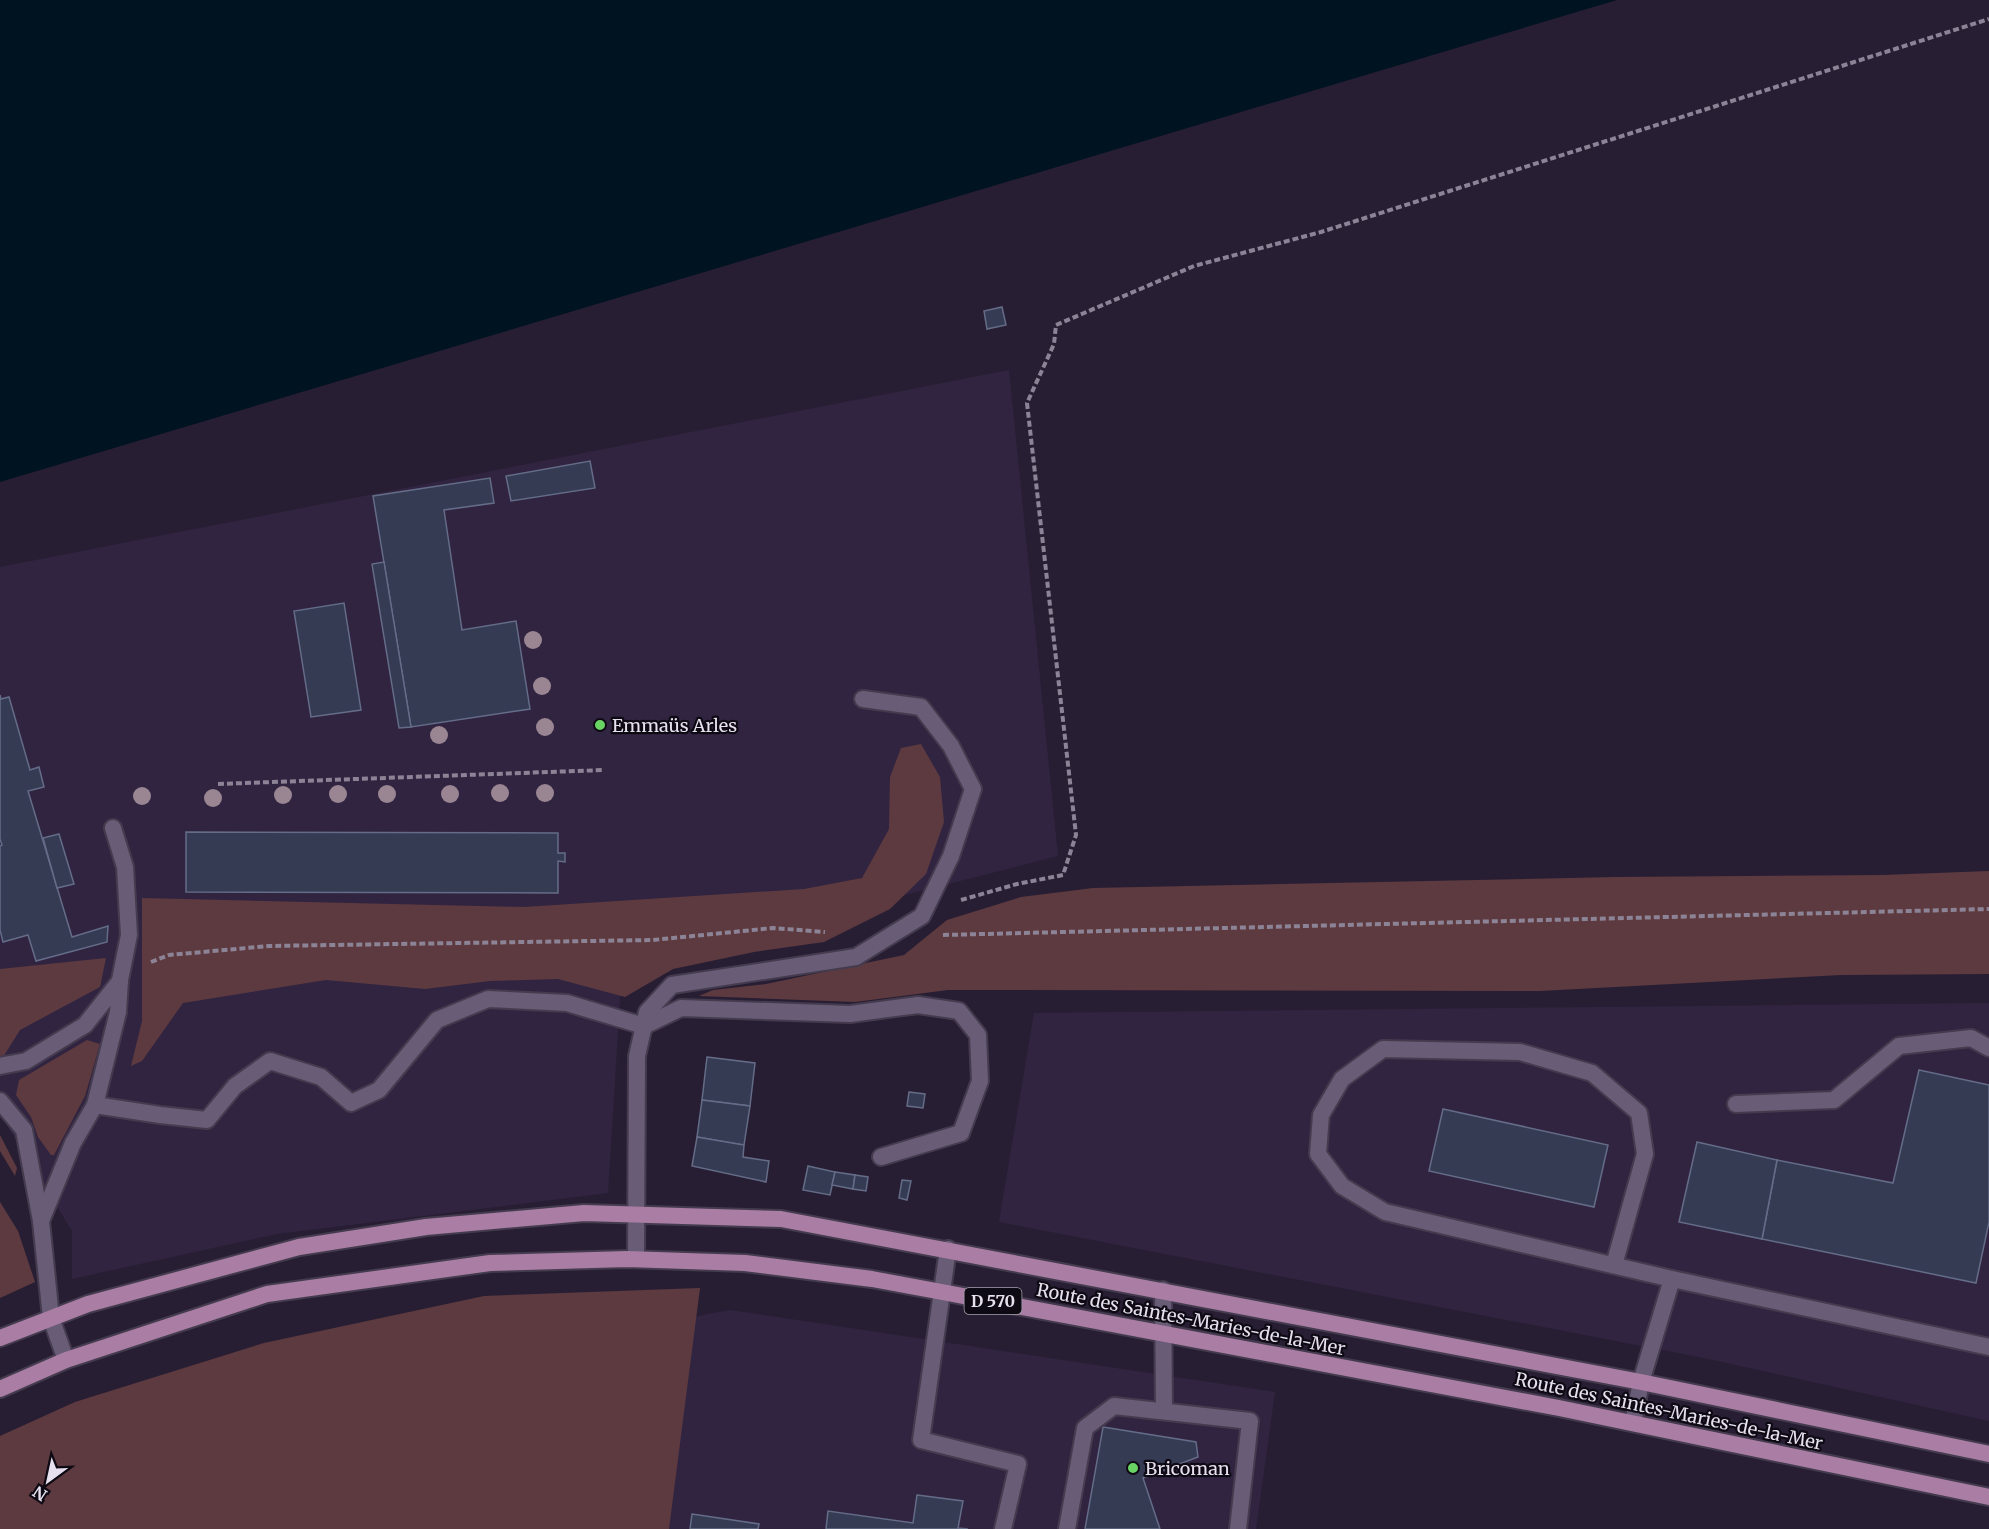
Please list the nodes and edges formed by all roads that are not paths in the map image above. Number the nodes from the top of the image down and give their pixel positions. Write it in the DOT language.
graph roads {
  1 [pos="863,699"];
  2 [pos="112,828"];
  3 [pos="120,981"];
  4 [pos="644,1026"];
  5 [pos="1989,1048"];
  6 [pos="0,1066"];
  7 [pos="0,1101"];
  8 [pos="1736,1104"];
  9 [pos="95,1105"];
  10 [pos="881,1157"];
  11 [pos="637,1215"];
  12 [pos="41,1221"];
  13 [pos="948,1249"];
  14 [pos="636,1259"];
  15 [pos="1614,1265"];
  16 [pos="1672,1279"];
  17 [pos="1163,1290"];
  18 [pos="942,1292"];
  19 [pos="51,1318"];
  20 [pos="1163,1334"];
  21 [pos="0,1338"];
  22 [pos="1989,1347"];
  23 [pos="66,1360"];
  24 [pos="1641,1382"];
  25 [pos="0,1389"];
  26 [pos="1164,1411"];
  27 [pos="1633,1423"];
  28 [pos="1989,1454"];
  29 [pos="1989,1497"];
  30 [pos="1003,1529"];
  31 [pos="1067,1529"];
  32 [pos="1238,1529"];
  1 -- 4 [label="lane"];
  2 -- 3 [label="lane"];
  3 -- 6 [label="lane"];
  3 -- 9 [label="lane"];
  4 -- 9 [label="lane"];
  4 -- 10 [label="lane"];
  4 -- 11 [label="lane"];
  5 -- 8 [label="lane"];
  7 -- 12 [label="lane"];
  9 -- 12 [label="lane"];
  11 -- 13 [label="main road, Route des Saintes-Maries-de-la-Mer / D 570"];
  11 -- 14 [label="lane"];
  11 -- 19 [label="main road, Route des Saintes-Maries-de-la-Mer / D 570"];
  12 -- 19 [label="lane"];
  13 -- 17 [label="main road, Route des Saintes-Maries-de-la-Mer / D 570"];
  13 -- 18 [label="lane"];
  14 -- 18 [label="main road, Route des Saintes-Maries-de-la-Mer / D 570"];
  14 -- 23 [label="main road, Route des Saintes-Maries-de-la-Mer / D 570"];
  15 -- 15 [label="lane"];
  15 -- 16 [label="lane"];
  16 -- 22 [label="lane"];
  16 -- 24 [label="lane"];
  17 -- 20 [label="lane"];
  17 -- 24 [label="main road, Route des Saintes-Maries-de-la-Mer / D 570"];
  18 -- 20 [label="main road, Route des Saintes-Maries-de-la-Mer / D 570"];
  18 -- 30 [label="lane"];
  19 -- 21 [label="main road, Route des Saintes-Maries-de-la-Mer / D 570"];
  19 -- 23 [label="lane"];
  20 -- 26 [label="lane"];
  20 -- 27 [label="main road, Route des Saintes-Maries-de-la-Mer / D 570"];
  23 -- 25 [label="main road, Route des Saintes-Maries-de-la-Mer / D 570"];
  24 -- 27 [label="lane"];
  24 -- 28 [label="main road, Route des Saintes-Maries-de-la-Mer / D 570"];
  26 -- 31 [label="lane"];
  26 -- 32 [label="lane"];
  27 -- 29 [label="main road, Route des Saintes-Maries-de-la-Mer / D 570"];
}
